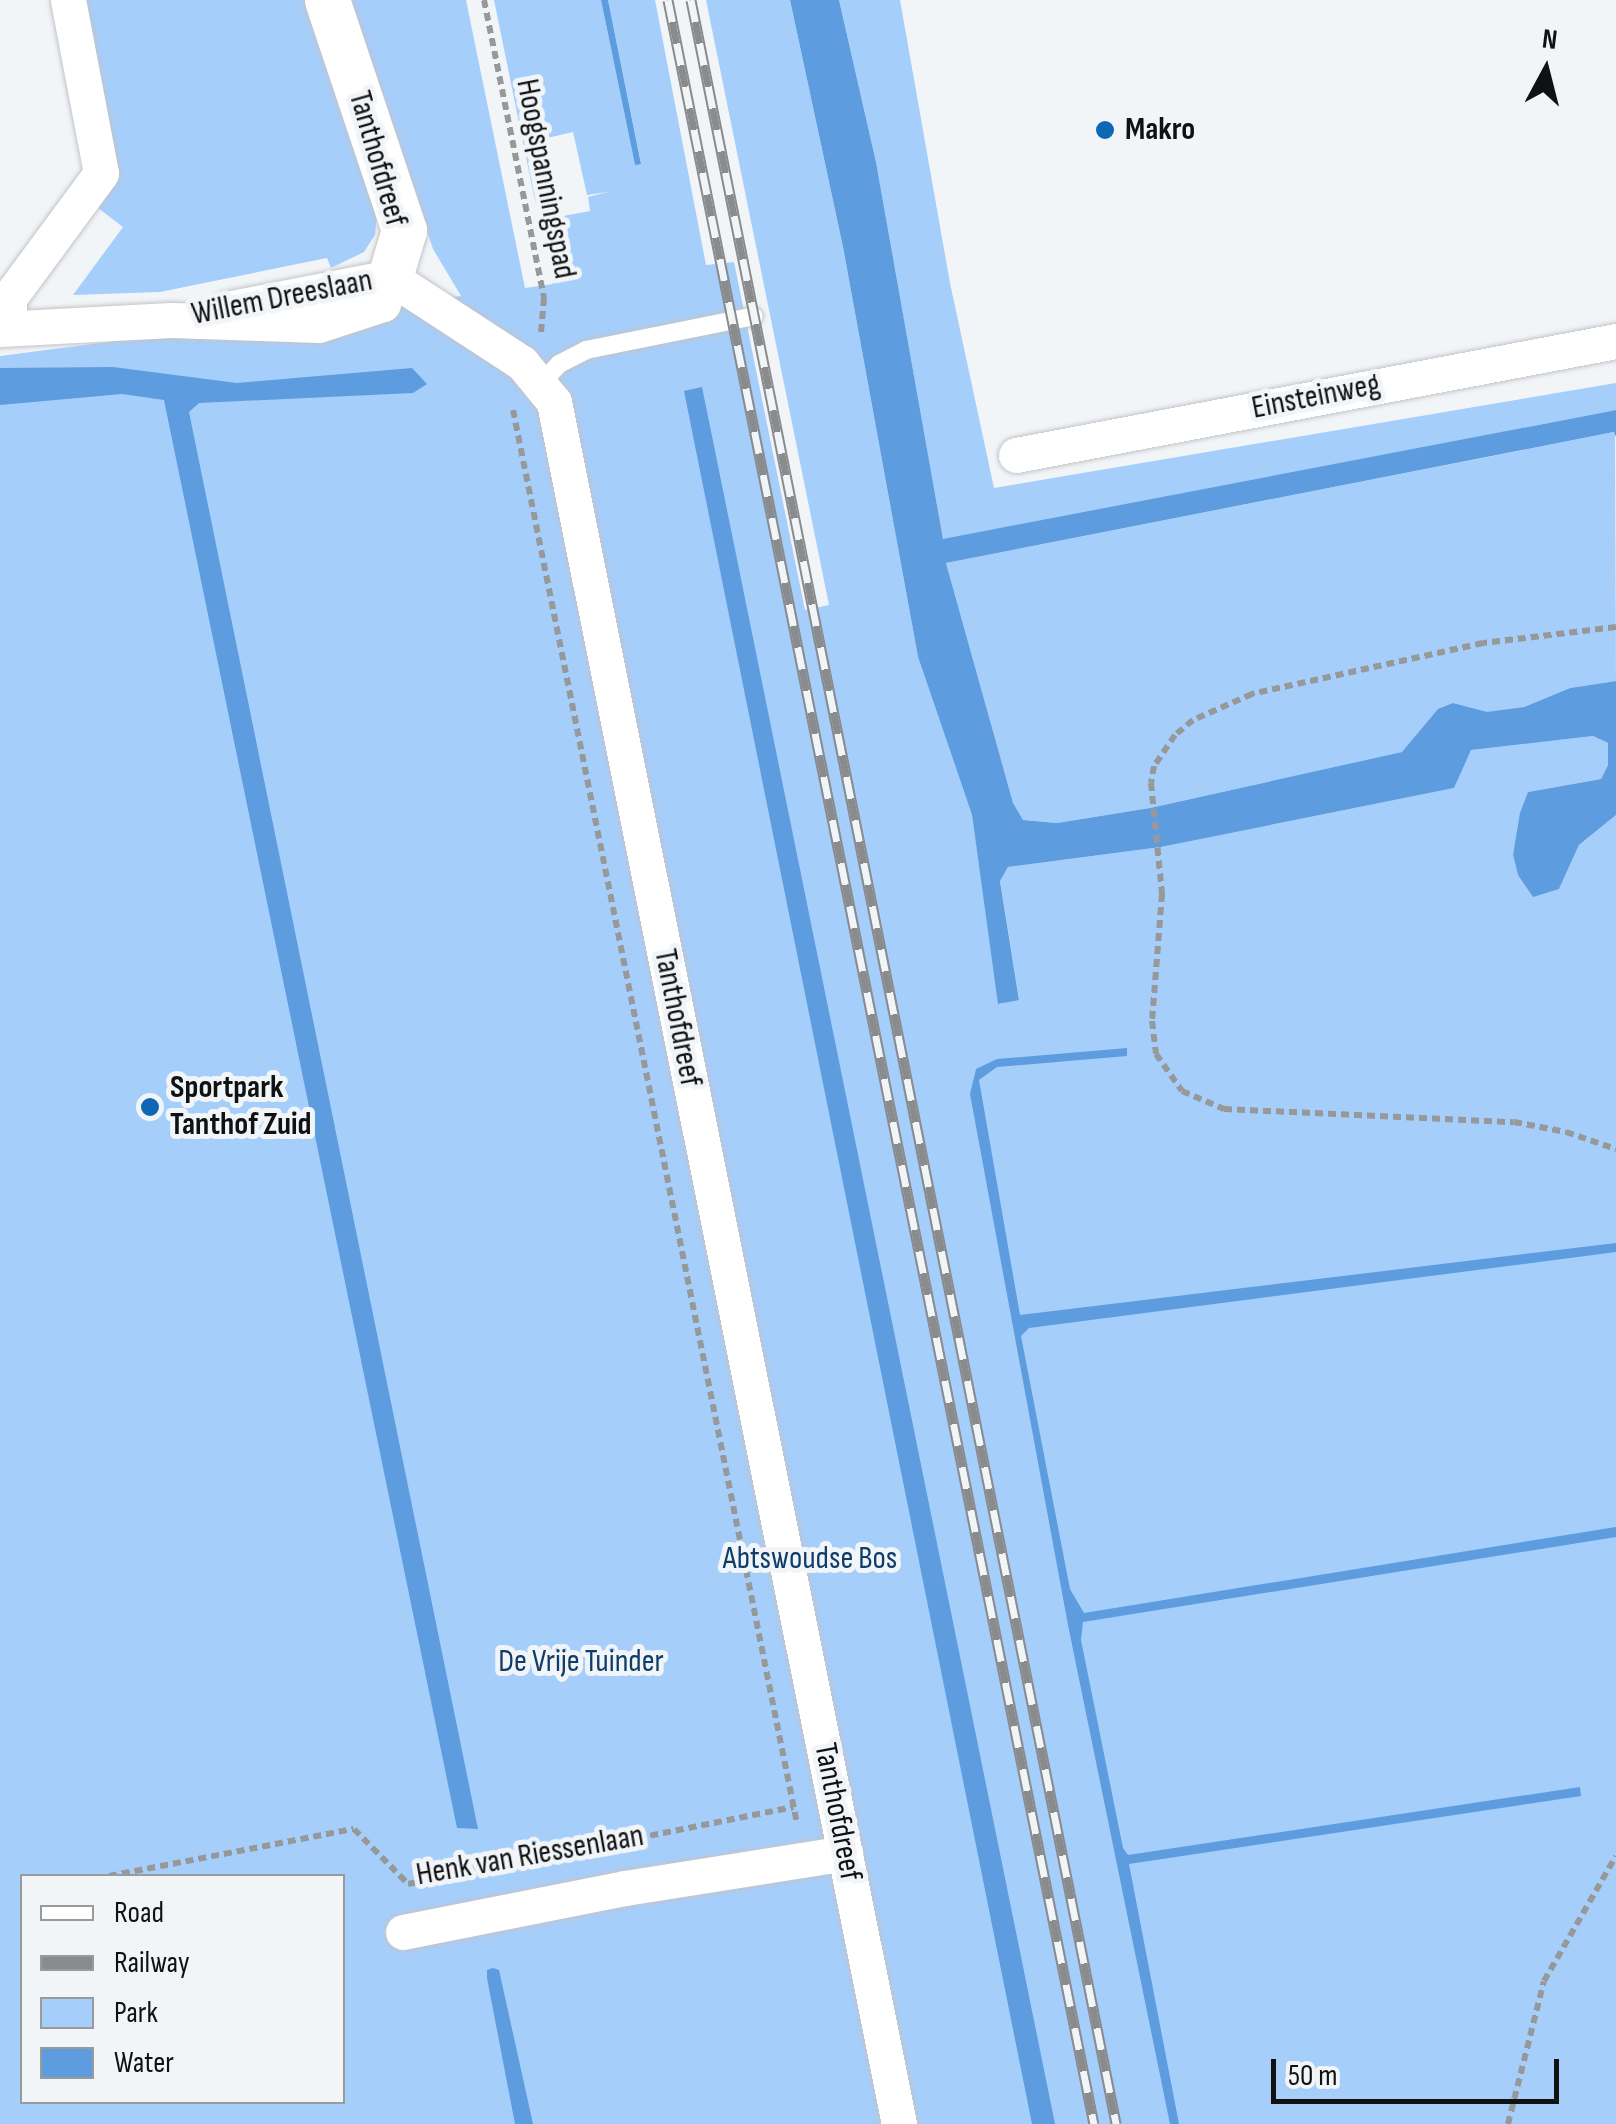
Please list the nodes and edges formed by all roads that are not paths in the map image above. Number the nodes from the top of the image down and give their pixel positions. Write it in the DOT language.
graph roads {
  1 [pos="68,0"];
  2 [pos="327,0"];
  3 [pos="390,277"];
  4 [pos="754,316"];
  5 [pos="4,328"];
  6 [pos="1616,341"];
  7 [pos="531,374"];
  8 [pos="1016,455"];
  9 [pos="845,1853"];
  10 [pos="403,1932"];
  11 [pos="900,2124"];
  1 -- 5 [label="street"];
  2 -- 3 [label="street, Tanthofdreef"];
  3 -- 5 [label="street, Willem Dreeslaan"];
  3 -- 7 [label="street, Tanthofdreef"];
  4 -- 7 [label="lane"];
  6 -- 8 [label="street, Einsteinweg"];
  7 -- 9 [label="street, Tanthofdreef"];
  9 -- 10 [label="street, Henk van Riessenlaan"];
  9 -- 11 [label="street, Tanthofdreef"];
}
